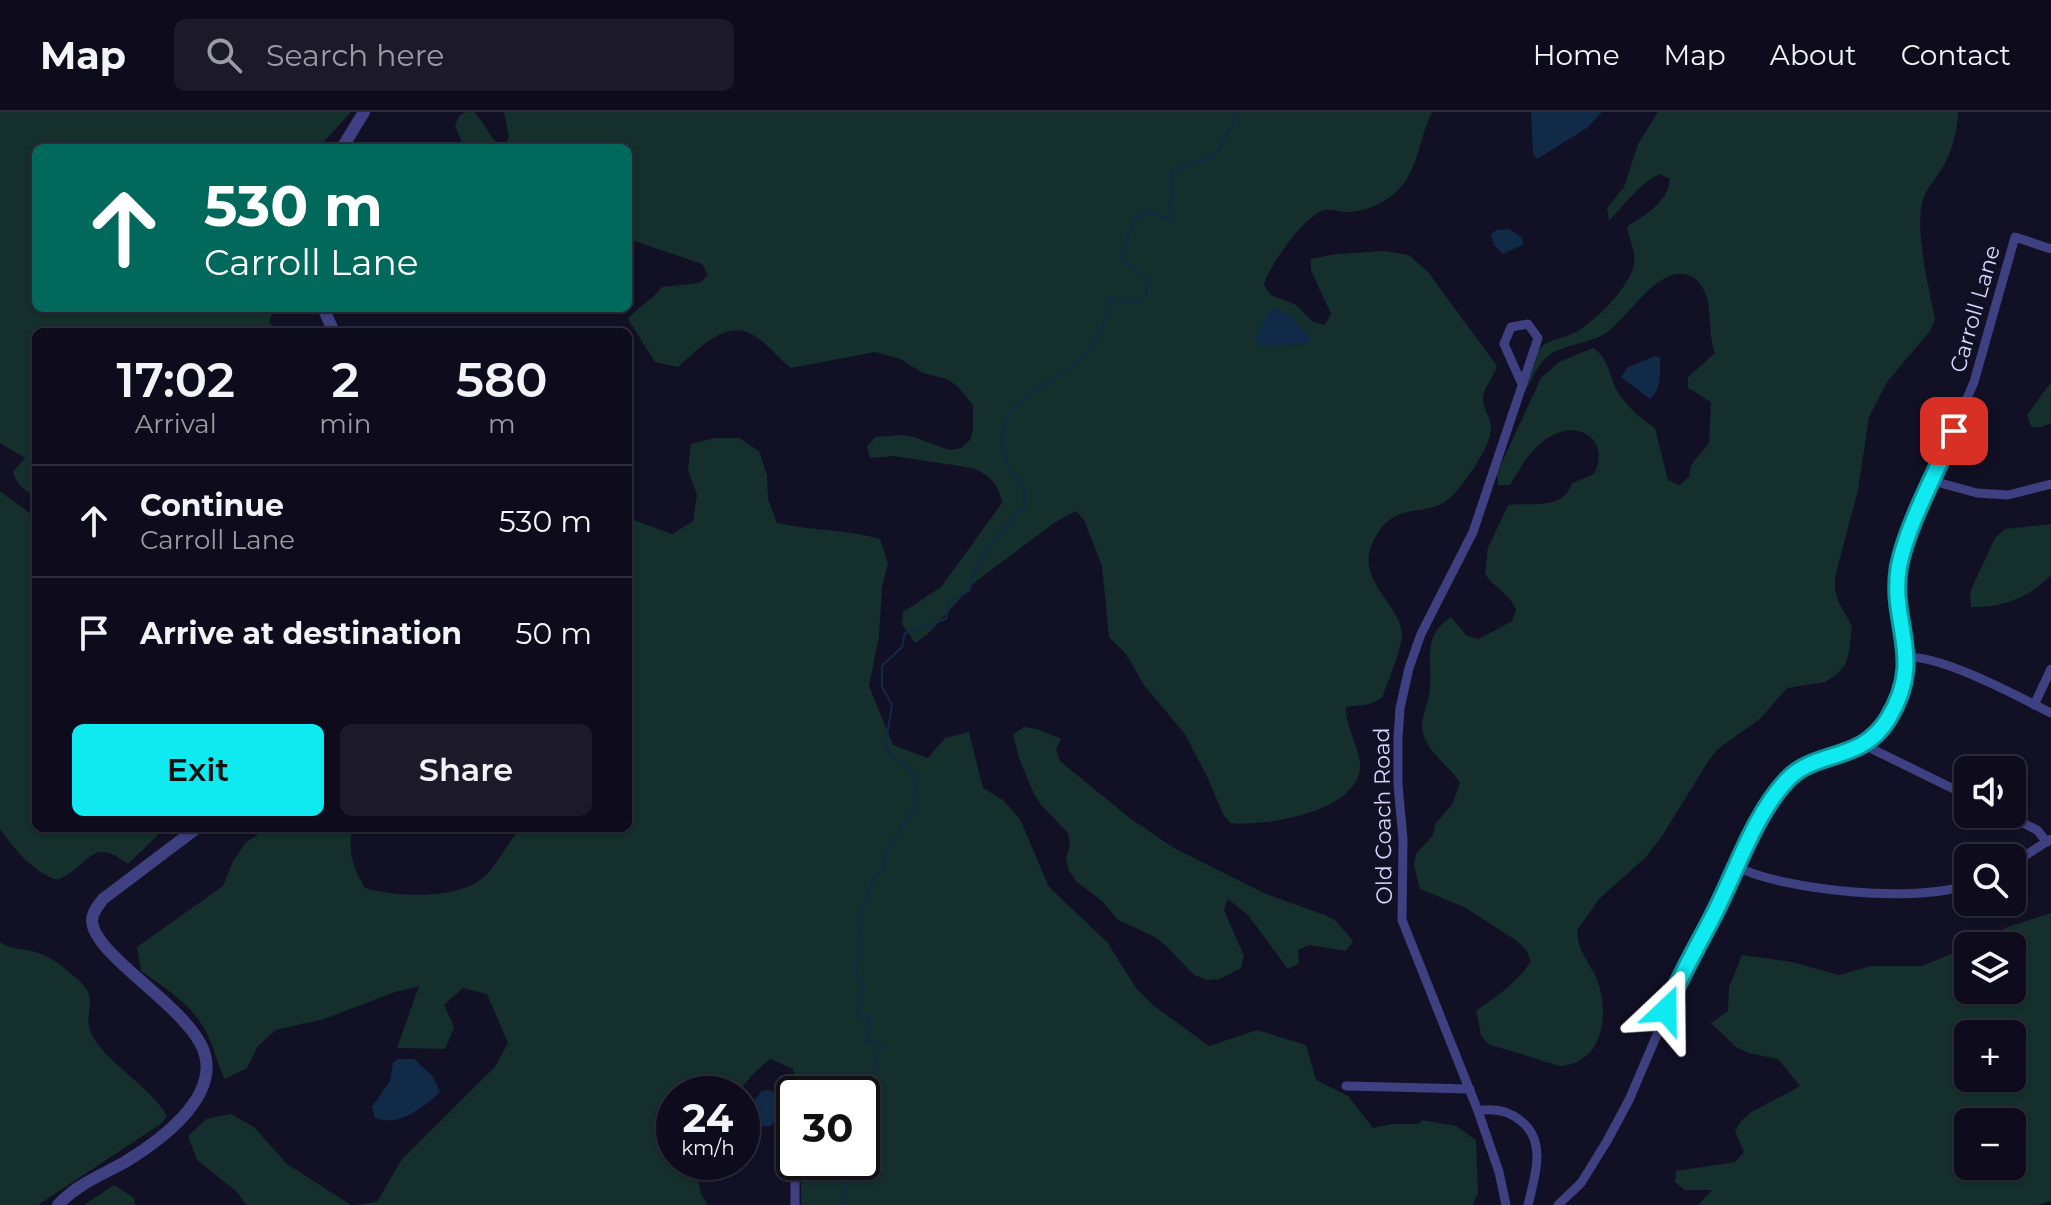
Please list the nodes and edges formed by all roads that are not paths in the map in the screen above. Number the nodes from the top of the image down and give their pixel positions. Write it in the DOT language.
graph roads {
  1 [pos="364,112"];
  2 [pos="344,144"];
  3 [pos="2051,249"];
  4 [pos="1521,382"];
  5 [pos="1933,481"];
  6 [pos="2051,484"];
  7 [pos="1907,658"];
  8 [pos="2051,669"];
  9 [pos="2034,705"];
  10 [pos="2051,713"];
  11 [pos="1864,745"];
  12 [pos="1954,789"];
  13 [pos="2026,824"];
  14 [pos="192,832"];
  15 [pos="2049,840"];
  16 [pos="2026,855"];
  17 [pos="1737,867"];
  18 [pos="1954,888"];
  19 [pos="1346,1086"];
  20 [pos="1470,1089"];
  21 [pos="1478,1111"];
  22 [pos="795,1180"];
  23 [pos="58,1205"];
  24 [pos="795,1205"];
  25 [pos="1506,1205"];
  26 [pos="1528,1205"];
  27 [pos="1558,1205"];
  1 -- 2 [label="street"];
  3 -- 5 [label="street, Carroll Lane"];
  4 -- 4 [label="street, Old Coach Road"];
  4 -- 20 [label="street, Old Coach Road"];
  5 -- 6 [label="street"];
  5 -- 7 [label="street, Carroll Lane"];
  7 -- 9 [label="street"];
  7 -- 11 [label="street, Carroll Lane"];
  8 -- 9 [label="street"];
  9 -- 10 [label="street"];
  11 -- 12 [label="street"];
  11 -- 17 [label="street"];
  13 -- 15 [label="street"];
  14 -- 23 [label="street"];
  15 -- 16 [label="street"];
  17 -- 18 [label="street"];
  17 -- 27 [label="street"];
  19 -- 20 [label="street"];
  20 -- 21 [label="street, Old Coach Road"];
  21 -- 25 [label="street, Old Coach Road"];
  21 -- 26 [label="street"];
  22 -- 24 [label="street"];
}
